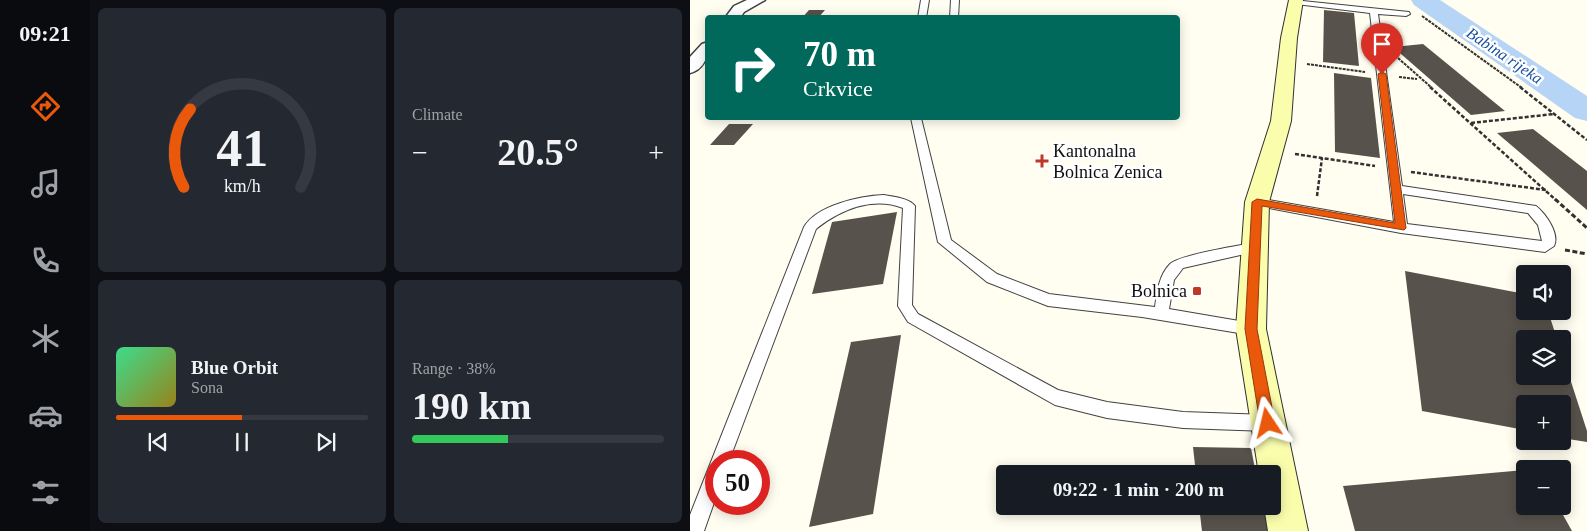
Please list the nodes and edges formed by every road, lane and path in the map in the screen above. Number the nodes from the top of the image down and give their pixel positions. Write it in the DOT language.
graph roads {
  1 [pos="758,0"];
  2 [pos="925,0"];
  3 [pos="955,0"];
  4 [pos="1296,1"];
  5 [pos="1374,11"];
  6 [pos="1406,14"];
  7 [pos="734,15"];
  8 [pos="922,15"];
  9 [pos="954,15"];
  10 [pos="1421,16"];
  11 [pos="1378,39"];
  12 [pos="705,50"];
  13 [pos="1287,62"];
  14 [pos="690,68"];
  15 [pos="1382,74"];
  16 [pos="1419,79"];
  17 [pos="1555,114"];
  18 [pos="916,120"];
  19 [pos="1470,124"];
  20 [pos="1587,140"];
  21 [pos="1322,158"];
  22 [pos="1396,189"];
  23 [pos="1257,202"];
  24 [pos="1316,212"];
  25 [pos="1401,228"];
  26 [pos="1587,228"];
  27 [pos="1253,248"];
  28 [pos="1161,314"];
  29 [pos="1251,329"];
  30 [pos="1268,423"];
  31 [pos="724,450"];
  32 [pos="705,501"];
  33 [pos="694,531"];
  34 [pos="1288,531"];
  1 -- 7 [label="street"];
  2 -- 8 [label="lane"];
  3 -- 9 [label="lane"];
  4 -- 5 [label="lane"];
  4 -- 13 [label="main road"];
  5 -- 6 [label="lane"];
  5 -- 11 [label="lane"];
  10 -- 17 [label="path"];
  11 -- 15 [label="lane"];
  11 -- 16 [label="path"];
  12 -- 14 [label="street"];
  13 -- 15 [label="path"];
  13 -- 23 [label="main road"];
  15 -- 16 [label="path"];
  15 -- 22 [label="lane"];
  16 -- 19 [label="path"];
  17 -- 19 [label="path"];
  17 -- 20 [label="path"];
  18 -- 28 [label="lane"];
  19 -- 26 [label="path"];
  21 -- 24 [label="path"];
  22 -- 25 [label="lane"];
  22 -- 25 [label="lane"];
  23 -- 24 [label="lane"];
  23 -- 27 [label="main road"];
  24 -- 25 [label="lane"];
  27 -- 28 [label="lane"];
  27 -- 29 [label="main road"];
  28 -- 29 [label="lane"];
  29 -- 30 [label="main road"];
  30 -- 31 [label="lane"];
  30 -- 34 [label="main road"];
  32 -- 33 [label="lane"];
}
